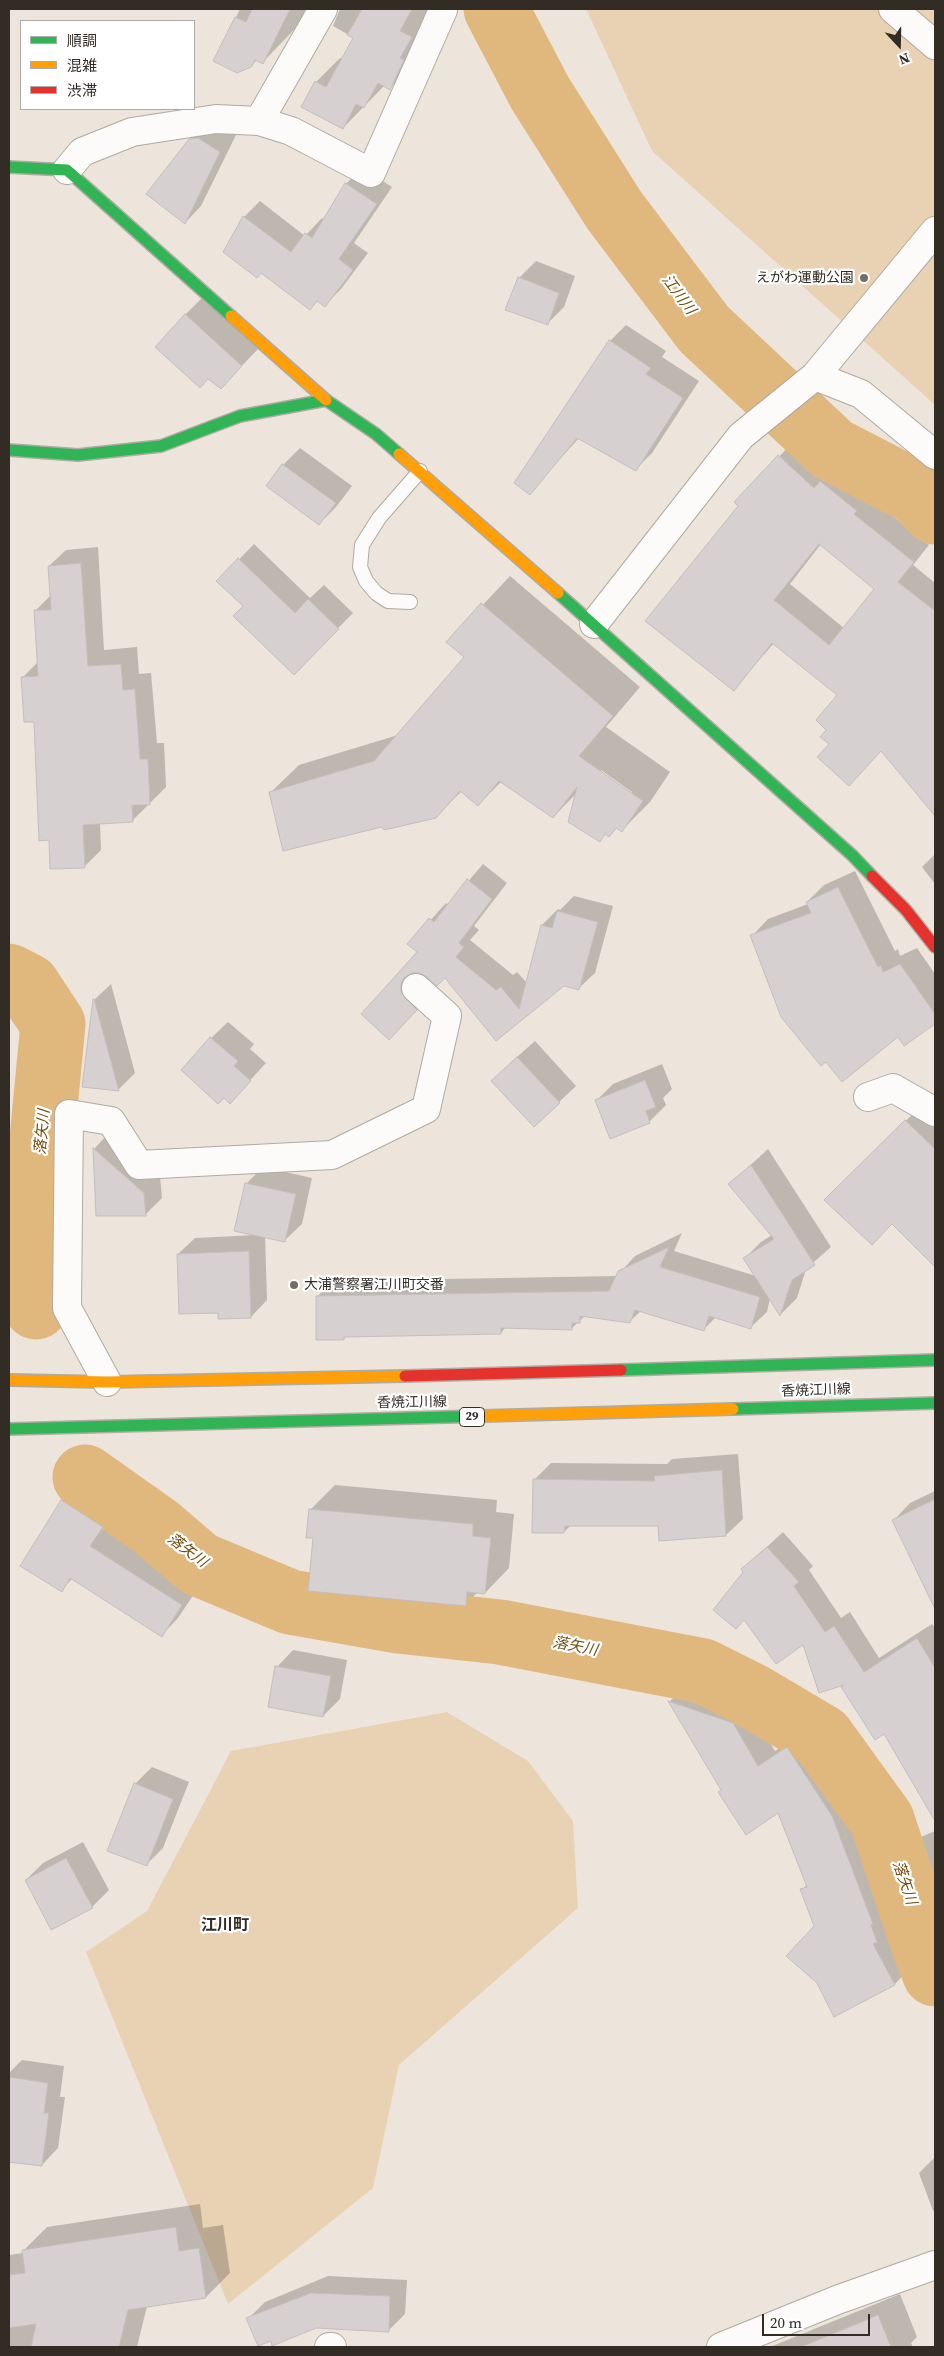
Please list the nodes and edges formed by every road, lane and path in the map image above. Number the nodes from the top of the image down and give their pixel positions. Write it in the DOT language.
graph roads {
  1 [pos="323,9"];
  2 [pos="893,9"];
  3 [pos="443,10"];
  4 [pos="935,45"];
  5 [pos="259,122"];
  6 [pos="9,167"];
  7 [pos="66,170"];
  8 [pos="935,231"];
  9 [pos="807,382"];
  10 [pos="326,400"];
  11 [pos="9,450"];
  12 [pos="935,455"];
  13 [pos="420,471"];
  14 [pos="410,602"];
  15 [pos="594,624"];
  16 [pos="935,947"];
  17 [pos="416,988"];
  18 [pos="868,1096"];
  19 [pos="935,1112"];
  20 [pos="935,1360"];
  21 [pos="9,1380"];
  22 [pos="107,1382"];
  23 [pos="935,1403"];
  24 [pos="9,1429"];
  25 [pos="935,2265"];
  26 [pos="721,2347"];
  1 -- 5 [label="street"];
  2 -- 4 [label="street"];
  3 -- 5 [label="street"];
  5 -- 7 [label="street"];
  6 -- 7 [label="main road"];
  7 -- 10 [label="main road"];
  8 -- 9 [label="street"];
  9 -- 12 [label="street"];
  9 -- 15 [label="street"];
  10 -- 11 [label="main road"];
  10 -- 13 [label="main road"];
  13 -- 14 [label="lane"];
  13 -- 15 [label="main road"];
  15 -- 16 [label="main road"];
  17 -- 22 [label="street"];
  18 -- 19 [label="street"];
  20 -- 22 [label="main road, 香焼江川線"];
  21 -- 22 [label="main road, 香焼江川線"];
  23 -- 24 [label="main road, 香焼江川線 / 29"];
  25 -- 26 [label="street"];
}
